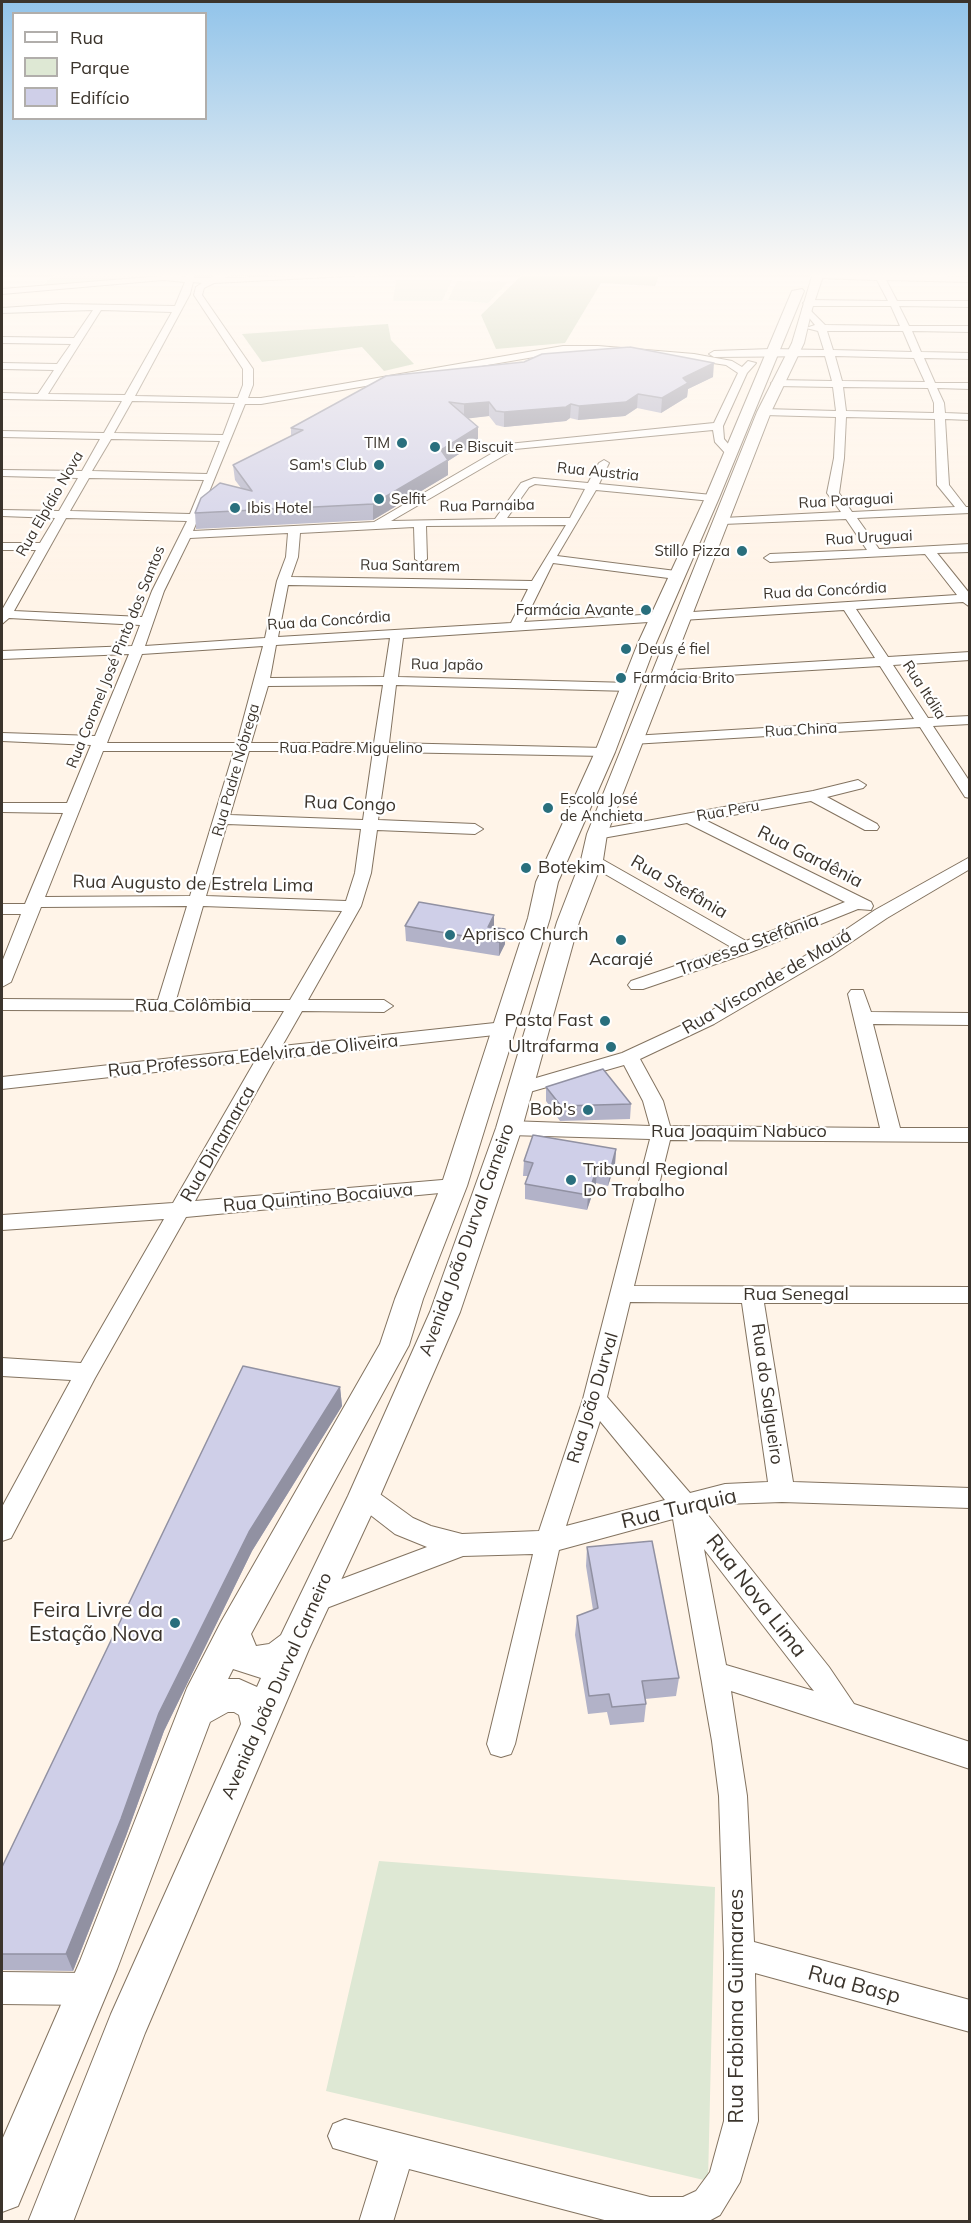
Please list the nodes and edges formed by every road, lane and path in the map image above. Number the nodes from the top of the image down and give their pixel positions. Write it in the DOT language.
graph roads {
  1 [pos="54,377"];
  2 [pos="141,377"];
  3 [pos="248,377"];
  4 [pos="368,377"];
  5 [pos="387,377"];
  6 [pos="741,377"];
  7 [pos="771,377"];
  8 [pos="778,377"];
  9 [pos="836,377"];
  10 [pos="928,377"];
  11 [pos="776,383"];
  12 [pos="248,384"];
  13 [pos="838,384"];
  14 [pos="932,385"];
  15 [pos="969,386"];
  16 [pos="277,391"];
  17 [pos="2,396"];
  18 [pos="41,397"];
  19 [pos="129,398"];
  20 [pos="265,400"];
  21 [pos="237,408"];
  22 [pos="764,412"];
  23 [pos="841,413"];
  24 [pos="940,417"];
  25 [pos="969,417"];
  26 [pos="718,426"];
  27 [pos="2,434"];
  28 [pos="107,436"];
  29 [pos="226,438"];
  30 [pos="730,452"];
  31 [pos="604,463"];
  32 [pos="2,473"];
  33 [pos="85,474"];
  34 [pos="211,477"];
  35 [pos="593,487"];
  36 [pos="718,510"];
  37 [pos="966,510"];
  38 [pos="2,513"];
  39 [pos="60,514"];
  40 [pos="847,516"];
  41 [pos="194,518"];
  42 [pos="501,520"];
  43 [pos="574,521"];
  44 [pos="420,523"];
  45 [pos="377,525"];
  46 [pos="294,530"];
  47 [pos="185,535"];
  48 [pos="2,546"];
  49 [pos="43,547"];
  50 [pos="969,548"];
  51 [pos="927,549"];
  52 [pos="875,552"];
  53 [pos="770,558"];
  54 [pos="421,559"];
  55 [pos="549,559"];
  56 [pos="676,575"];
  57 [pos="284,581"];
  58 [pos="536,585"];
  59 [pos="968,600"];
  60 [pos="848,606"];
  61 [pos="3,616"];
  62 [pos="670,617"];
  63 [pos="147,621"];
  64 [pos="515,628"];
  65 [pos="397,633"];
  66 [pos="271,642"];
  67 [pos="137,650"];
  68 [pos="2,655"];
  69 [pos="969,656"];
  70 [pos="883,660"];
  71 [pos="658,675"];
  72 [pos="391,681"];
  73 [pos="262,682"];
  74 [pos="631,687"];
  75 [pos="969,720"];
  76 [pos="926,723"];
  77 [pos="2,737"];
  78 [pos="633,740"];
  79 [pos="98,744"];
  80 [pos="244,747"];
  81 [pos="381,747"];
  82 [pos="605,752"];
  83 [pos="858,785"];
  84 [pos="969,794"];
  85 [pos="813,796"];
  86 [pos="2,807"];
  87 [pos="71,808"];
  88 [pos="690,818"];
  89 [pos="222,819"];
  90 [pos="370,823"];
  91 [pos="871,827"];
  92 [pos="475,829"];
  93 [pos="595,847"];
  94 [pos="969,862"];
  95 [pos="547,882"];
  96 [pos="579,886"];
  97 [pos="197,901"];
  98 [pos="858,903"];
  99 [pos="32,906"];
  100 [pos="352,906"];
  101 [pos="2,909"];
  102 [pos="881,914"];
  103 [pos="538,918"];
  104 [pos="820,920"];
  105 [pos="568,922"];
  106 [pos="851,934"];
  107 [pos="745,948"];
  108 [pos="2,982"];
  109 [pos="637,985"];
  110 [pos="857,994"];
  111 [pos="2,1005"];
  112 [pos="296,1006"];
  113 [pos="384,1006"];
  114 [pos="165,1007"];
  115 [pos="864,1018"];
  116 [pos="969,1019"];
  117 [pos="504,1028"];
  118 [pos="270,1054"];
  119 [pos="629,1057"];
  120 [pos="2,1083"];
  121 [pos="519,1089"];
  122 [pos="509,1128"];
  123 [pos="662,1133"];
  124 [pos="891,1133"];
  125 [pos="969,1135"];
  126 [pos="454,1186"];
  127 [pos="180,1210"];
  128 [pos="2,1222"];
  129 [pos="623,1294"];
  130 [pos="752,1295"];
  131 [pos="969,1295"];
  132 [pos="2,1367"];
  133 [pos="87,1372"];
  134 [pos="595,1399"];
  135 [pos="782,1492"];
  136 [pos="364,1496"];
  137 [pos="969,1498"];
  138 [pos="684,1503"];
  139 [pos="2,1530"];
  140 [pos="548,1542"];
  141 [pos="462,1545"];
  142 [pos="316,1600"];
  143 [pos="233,1633"];
  144 [pos="293,1646"];
  145 [pos="712,1673"];
  146 [pos="197,1710"];
  147 [pos="845,1714"];
  148 [pos="259,1725"];
  149 [pos="501,1744"];
  150 [pos="969,1756"];
  151 [pos="739,1953"];
  152 [pos="2,1988"];
  153 [pos="88,1989"];
  154 [pos="969,2016"];
  155 [pos="345,2136"];
  156 [pos="398,2150"];
  157 [pos="2,2190"];
  158 [pos="50,2222"];
  159 [pos="376,2222"];
  1 -- 18 [label="street"];
  2 -- 19 [label="street, Rua Elpídio Nova"];
  3 -- 12 [label="street"];
  4 -- 16 [label="street"];
  5 -- 20 [label="street"];
  6 -- 26 [label="street"];
  7 -- 30 [label="main road, Avenida João Durval Carneiro"];
  8 -- 11 [label="main road, Avenida João Durval Carneiro"];
  9 -- 13 [label="street"];
  10 -- 14 [label="street"];
  11 -- 13 [label="street"];
  11 -- 22 [label="main road, Avenida João Durval Carneiro"];
  12 -- 16 [label="street"];
  12 -- 21 [label="street, Rua Coronel José Pinto dos Santos"];
  13 -- 14 [label="street"];
  13 -- 23 [label="street"];
  14 -- 15 [label="street"];
  14 -- 24 [label="street"];
  16 -- 20 [label="street"];
  17 -- 18 [label="street"];
  18 -- 19 [label="street"];
  19 -- 21 [label="street"];
  19 -- 28 [label="street, Rua Elpídio Nova"];
  20 -- 21 [label="street"];
  21 -- 29 [label="street, Rua Coronel José Pinto dos Santos"];
  22 -- 23 [label="street"];
  22 -- 36 [label="main road, Avenida João Durval Carneiro"];
  23 -- 24 [label="street"];
  23 -- 40 [label="street"];
  24 -- 25 [label="street"];
  24 -- 37 [label="street"];
  26 -- 30 [label="street"];
  26 -- 45 [label="street"];
  27 -- 28 [label="street"];
  28 -- 29 [label="street"];
  28 -- 33 [label="street, Rua Elpídio Nova"];
  29 -- 34 [label="street, Rua Coronel José Pinto dos Santos"];
  30 -- 36 [label="main road, Avenida João Durval Carneiro"];
  31 -- 35 [label="street"];
  32 -- 33 [label="street"];
  33 -- 34 [label="street"];
  33 -- 39 [label="street, Rua Elpídio Nova"];
  34 -- 41 [label="street, Rua Coronel José Pinto dos Santos"];
  35 -- 36 [label="street, Rua Austria"];
  35 -- 42 [label="street, Rua Austria"];
  35 -- 43 [label="street"];
  36 -- 40 [label="street, Rua Paraguai"];
  36 -- 56 [label="main road, Avenida João Durval Carneiro"];
  36 -- 62 [label="main road, Avenida João Durval Carneiro"];
  37 -- 40 [label="street, Rua Paraguai"];
  38 -- 39 [label="street"];
  39 -- 41 [label="street"];
  39 -- 49 [label="street, Rua Elpídio Nova"];
  40 -- 52 [label="street"];
  41 -- 47 [label="street, Rua Coronel José Pinto dos Santos"];
  42 -- 43 [label="street, Rua Parnaiba"];
  42 -- 44 [label="street, Rua Parnaiba"];
  43 -- 55 [label="street"];
  44 -- 45 [label="street, Rua Parnaiba"];
  44 -- 54 [label="street"];
  45 -- 46 [label="street, Rua Parnaiba"];
  46 -- 47 [label="street, Rua Parnaiba"];
  46 -- 57 [label="street, Rua Padre Nóbrega"];
  47 -- 63 [label="street, Rua Coronel José Pinto dos Santos"];
  48 -- 49 [label="street"];
  49 -- 61 [label="street, Rua Elpídio Nova"];
  50 -- 51 [label="street, Rua Uruguai"];
  51 -- 52 [label="street, Rua Uruguai"];
  51 -- 59 [label="street"];
  52 -- 53 [label="street, Rua Uruguai"];
  55 -- 56 [label="street"];
  55 -- 58 [label="street"];
  56 -- 62 [label="main road, Avenida João Durval Carneiro"];
  57 -- 58 [label="street, Rua Santarem"];
  57 -- 66 [label="street, Rua Padre Nóbrega"];
  58 -- 64 [label="street"];
  59 -- 60 [label="street, Rua da Concórdia"];
  60 -- 62 [label="street, Rua da Concórdia"];
  60 -- 70 [label="street, Rua Itália"];
  61 -- 63 [label="street"];
  62 -- 64 [label="street, Rua da Concórdia"];
  62 -- 71 [label="main road, Avenida João Durval Carneiro"];
  62 -- 74 [label="main road, Avenida João Durval Carneiro"];
  63 -- 67 [label="street, Rua Coronel José Pinto dos Santos"];
  64 -- 65 [label="street, Rua da Concórdia"];
  65 -- 66 [label="street, Rua da Concórdia"];
  65 -- 72 [label="street, Rua Dinamarca"];
  66 -- 67 [label="street, Rua da Concórdia"];
  66 -- 73 [label="street, Rua Padre Nóbrega"];
  67 -- 68 [label="street, Rua da Concórdia"];
  67 -- 79 [label="street, Rua Coronel José Pinto dos Santos"];
  69 -- 70 [label="street"];
  70 -- 71 [label="street"];
  70 -- 76 [label="street, Rua Itália"];
  71 -- 78 [label="main road, Avenida João Durval Carneiro"];
  72 -- 73 [label="street, Rua Japão"];
  72 -- 74 [label="street, Rua Japão"];
  72 -- 81 [label="street, Rua Dinamarca"];
  73 -- 80 [label="street, Rua Padre Nóbrega"];
  74 -- 82 [label="main road, Avenida João Durval Carneiro"];
  75 -- 76 [label="street, Rua China"];
  76 -- 78 [label="street, Rua China"];
  76 -- 84 [label="street, Rua Itália"];
  77 -- 79 [label="street, Rua Padre Miguelino"];
  78 -- 93 [label="main road, Avenida João Durval Carneiro"];
  79 -- 80 [label="street, Rua Padre Miguelino"];
  79 -- 87 [label="street, Rua Coronel José Pinto dos Santos"];
  80 -- 81 [label="street, Rua Padre Miguelino"];
  80 -- 89 [label="street, Rua Padre Nóbrega"];
  81 -- 82 [label="street, Rua Padre Miguelino"];
  81 -- 90 [label="street, Rua Dinamarca"];
  82 -- 95 [label="main road, Avenida João Durval Carneiro"];
  83 -- 85 [label="street, Rua Peru"];
  85 -- 88 [label="street, Rua Peru"];
  85 -- 91 [label="street"];
  86 -- 87 [label="street"];
  87 -- 99 [label="street, Rua Coronel José Pinto dos Santos"];
  88 -- 93 [label="street, Rua Peru"];
  88 -- 98 [label="street, Rua Gardênia"];
  89 -- 90 [label="street, Rua Congo"];
  89 -- 97 [label="street, Rua Padre Nóbrega"];
  90 -- 92 [label="street, Rua Congo"];
  90 -- 100 [label="street, Rua Dinamarca"];
  93 -- 96 [label="main road, Avenida João Durval Carneiro"];
  93 -- 107 [label="street, Rua Stefânia"];
  94 -- 102 [label="street, Rua Visconde de Mauá"];
  95 -- 96 [label="main road"];
  95 -- 103 [label="main road, Avenida João Durval Carneiro"];
  96 -- 105 [label="main road, Avenida João Durval Carneiro"];
  97 -- 99 [label="street, Rua Augusto de Estrela Lima"];
  97 -- 100 [label="street, Rua Augusto de Estrela Lima"];
  97 -- 114 [label="street, Rua Padre Nóbrega"];
  98 -- 102 [label="street, Rua Gardênia"];
  98 -- 104 [label="street, Travessa Stefânia"];
  99 -- 101 [label="street, Rua Augusto de Estrela Lima"];
  99 -- 108 [label="street, Rua Coronel José Pinto dos Santos"];
  100 -- 112 [label="street, Rua Dinamarca"];
  102 -- 106 [label="street, Rua Visconde de Mauá"];
  103 -- 105 [label="main road"];
  103 -- 117 [label="main road, Avenida João Durval Carneiro"];
  104 -- 106 [label="street"];
  104 -- 107 [label="street, Travessa Stefânia"];
  105 -- 121 [label="main road, Avenida João Durval Carneiro"];
  106 -- 119 [label="street, Rua Visconde de Mauá"];
  107 -- 109 [label="street, Travessa Stefânia"];
  110 -- 115 [label="street"];
  111 -- 114 [label="street, Rua Colômbia"];
  112 -- 113 [label="street, Rua Colômbia"];
  112 -- 114 [label="street, Rua Colômbia"];
  112 -- 118 [label="street, Rua Dinamarca"];
  115 -- 116 [label="street"];
  115 -- 124 [label="street"];
  117 -- 118 [label="street, Rua Professora Edelvira de Oliveira"];
  117 -- 126 [label="main road, Avenida João Durval Carneiro"];
  118 -- 120 [label="street, Rua Professora Edelvira de Oliveira"];
  118 -- 127 [label="street, Rua Dinamarca"];
  119 -- 121 [label="street, Rua Visconde de Mauá"];
  119 -- 123 [label="street, Rua João Durval"];
  121 -- 122 [label="main road, Avenida João Durval Carneiro"];
  122 -- 123 [label="street, Rua Joaquim Nabuco"];
  122 -- 136 [label="main road, Avenida João Durval Carneiro"];
  123 -- 124 [label="street, Rua Joaquim Nabuco"];
  123 -- 129 [label="street, Rua João Durval"];
  124 -- 125 [label="street, Rua Joaquim Nabuco"];
  126 -- 127 [label="street, Rua Quintino Bocaiuva"];
  126 -- 143 [label="main road, Avenida João Durval Carneiro"];
  127 -- 128 [label="street, Rua Quintino Bocaiuva"];
  127 -- 133 [label="street, Rua Dinamarca"];
  129 -- 130 [label="street, Rua Senegal"];
  129 -- 134 [label="street, Rua João Durval"];
  130 -- 131 [label="street, Rua Senegal"];
  130 -- 135 [label="street, Rua do Salgueiro"];
  132 -- 133 [label="street"];
  133 -- 139 [label="street, Rua Dinamarca"];
  134 -- 138 [label="street, Rua Nova Lima"];
  134 -- 140 [label="street, Rua João Durval"];
  135 -- 137 [label="street, Rua Turquia"];
  135 -- 138 [label="street, Rua Turquia"];
  136 -- 141 [label="street, Rua Turquia"];
  136 -- 142 [label="main road, Avenida João Durval Carneiro"];
  138 -- 140 [label="street, Rua Turquia"];
  138 -- 145 [label="street, Rua Fabiana Guimaraes"];
  138 -- 147 [label="street, Rua Nova Lima"];
  140 -- 141 [label="street, Rua Turquia"];
  140 -- 149 [label="street, Rua João Durval"];
  141 -- 142 [label="street, Rua Turquia"];
  142 -- 144 [label="main road, Avenida João Durval Carneiro"];
  143 -- 144 [label="main road"];
  143 -- 146 [label="main road, Avenida João Durval Carneiro"];
  144 -- 148 [label="main road, Avenida João Durval Carneiro"];
  145 -- 147 [label="street"];
  145 -- 151 [label="street, Rua Fabiana Guimaraes"];
  146 -- 148 [label="main road"];
  146 -- 153 [label="main road, Avenida João Durval Carneiro"];
  147 -- 150 [label="street"];
  148 -- 158 [label="main road, Avenida João Durval Carneiro"];
  151 -- 154 [label="street, Rua Basp"];
  151 -- 156 [label="street, Rua Fabiana Guimaraes"];
  152 -- 153 [label="street"];
  153 -- 157 [label="main road, Avenida João Durval Carneiro"];
  155 -- 156 [label="street, Rua Fabiana Guimaraes"];
  156 -- 159 [label="street"];
}
